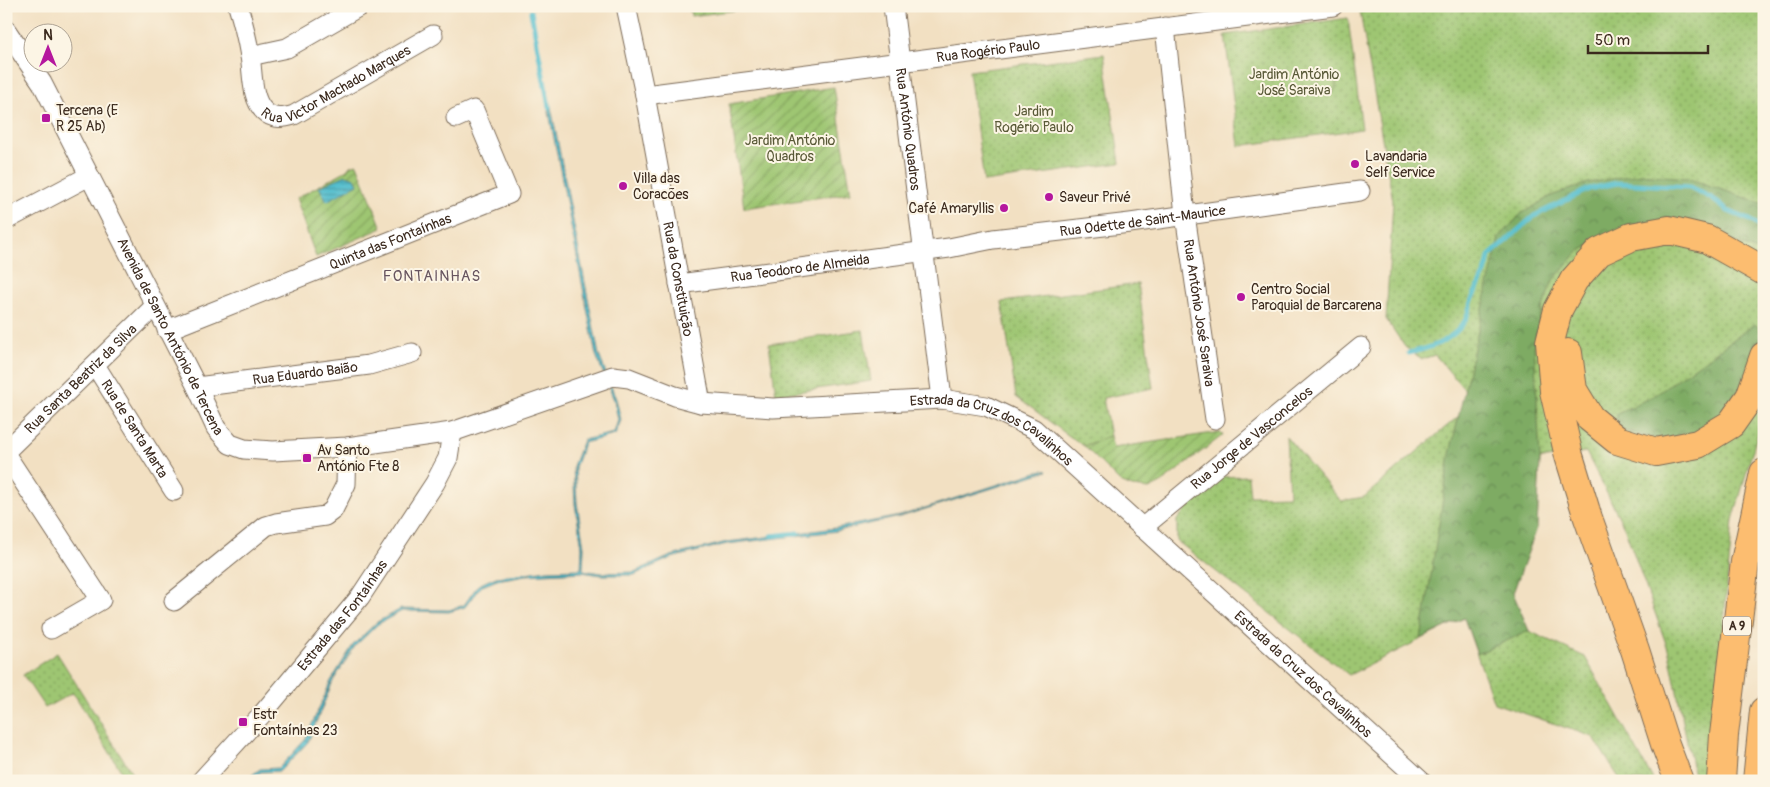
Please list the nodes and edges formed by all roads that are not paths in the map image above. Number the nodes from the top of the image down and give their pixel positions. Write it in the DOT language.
graph roads {
  1 [pos="238,6"];
  2 [pos="360,6"];
  3 [pos="626,6"];
  4 [pos="893,6"];
  5 [pos="1333,6"];
  6 [pos="1165,27"];
  7 [pos="6,30"];
  8 [pos="433,35"];
  9 [pos="250,56"];
  10 [pos="900,62"];
  11 [pos="645,96"];
  12 [pos="456,118"];
  13 [pos="89,176"];
  14 [pos="1360,191"];
  15 [pos="1185,215"];
  16 [pos="6,220"];
  17 [pos="923,251"];
  18 [pos="1764,271"];
  19 [pos="679,284"];
  20 [pos="1764,288"];
  21 [pos="155,306"];
  22 [pos="168,330"];
  23 [pos="1362,347"];
  24 [pos="412,353"];
  25 [pos="1764,356"];
  26 [pos="95,365"];
  27 [pos="197,386"];
  28 [pos="942,399"];
  29 [pos="701,403"];
  30 [pos="1215,419"];
  31 [pos="452,432"];
  32 [pos="347,446"];
  33 [pos="6,451"];
  34 [pos="6,456"];
  35 [pos="1764,472"];
  36 [pos="174,491"];
  37 [pos="1142,528"];
  38 [pos="174,601"];
  39 [pos="51,629"];
  40 [pos="1764,711"];
  41 [pos="201,781"];
  42 [pos="1421,781"];
  43 [pos="1679,781"];
  44 [pos="1721,781"];
  45 [pos="1757,781"];
  1 -- 9 [label="street, Rua Victor Machado Marques"];
  2 -- 9 [label="street"];
  3 -- 11 [label="street, Rua da Constituição"];
  4 -- 10 [label="street, Rua António Quadros"];
  5 -- 6 [label="street, Rua Rogério Paulo"];
  6 -- 10 [label="street, Rua Rogério Paulo"];
  6 -- 15 [label="street, Rua António José Saraiva"];
  7 -- 13 [label="street, Avenida de Santo António de Tercena"];
  8 -- 9 [label="street, Rua Victor Machado Marques"];
  10 -- 11 [label="street, Rua Rogério Paulo"];
  10 -- 17 [label="street, Rua António Quadros"];
  11 -- 19 [label="street, Rua da Constituição"];
  12 -- 22 [label="street, Quinta das Fontaínhas"];
  13 -- 16 [label="street"];
  13 -- 21 [label="street, Avenida de Santo António de Tercena"];
  14 -- 15 [label="street, Rua Odette de Saint-Maurice"];
  15 -- 17 [label="street, Rua Odette de Saint-Maurice"];
  15 -- 30 [label="street, Rua António José Saraiva"];
  17 -- 19 [label="street, Rua Teodoro de Almeida"];
  17 -- 28 [label="street, Rua António Quadros"];
  18 -- 43 [label="highway"];
  19 -- 29 [label="street, Rua da Constituição"];
  20 -- 25 [label="highway"];
  21 -- 22 [label="street, Avenida de Santo António de Tercena"];
  21 -- 26 [label="street, Rua Santa Beatriz da Silva"];
  22 -- 27 [label="street, Avenida de Santo António de Tercena"];
  23 -- 37 [label="street, Rua Jorge de Vasconcelos"];
  24 -- 27 [label="street, Rua Eduardo Baião"];
  26 -- 33 [label="street, Rua Santa Beatriz da Silva"];
  26 -- 36 [label="street, Rua de Santa Marta"];
  27 -- 32 [label="street, Avenida de Santo António de Tercena"];
  28 -- 29 [label="street, Estrada da Cruz dos Cavalinhos"];
  28 -- 37 [label="street, Estrada da Cruz dos Cavalinhos"];
  29 -- 31 [label="street, Estrada da Cruz dos Cavalinhos"];
  31 -- 32 [label="street, Avenida de Santo António de Tercena"];
  31 -- 41 [label="street, Estrada das Fontaínhas"];
  32 -- 38 [label="street"];
  34 -- 39 [label="street"];
  35 -- 44 [label="highway, A 9"];
  37 -- 42 [label="street, Estrada da Cruz dos Cavalinhos"];
  40 -- 45 [label="highway"];
}
